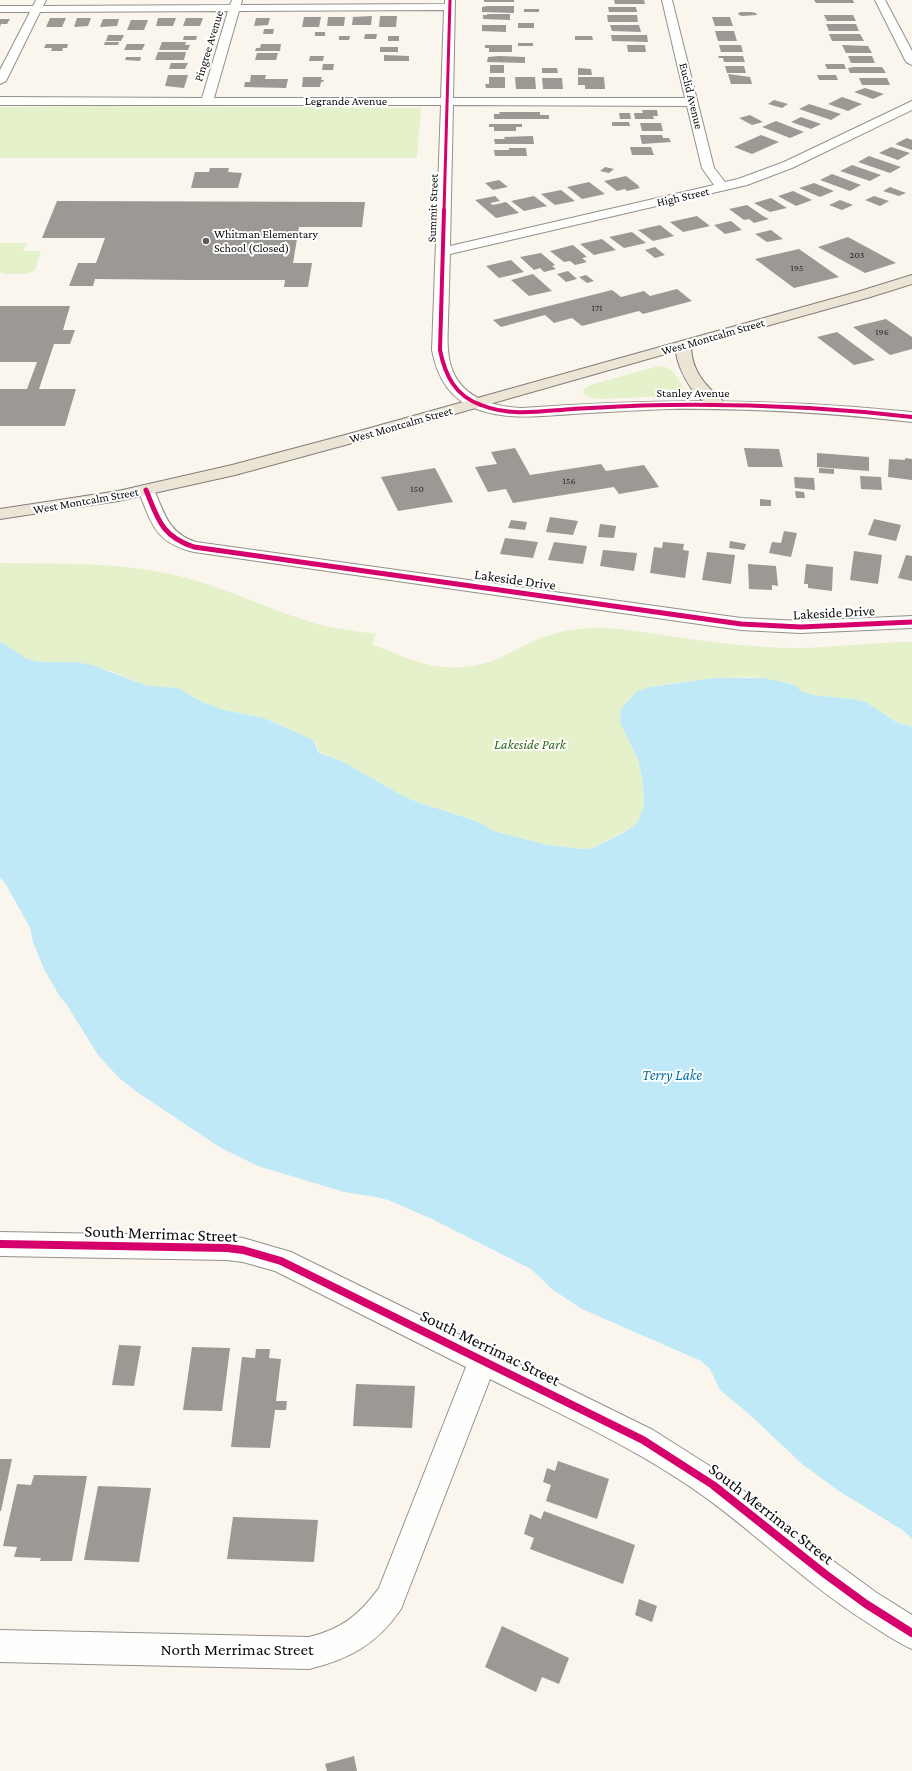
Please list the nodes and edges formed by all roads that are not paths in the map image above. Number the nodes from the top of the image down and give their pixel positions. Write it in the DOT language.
graph roads {
  1 [pos="667,0"];
  2 [pos="880,0"];
  3 [pos="450,3"];
  4 [pos="38,4"];
  5 [pos="236,4"];
  6 [pos="0,9"];
  7 [pos="912,62"];
  8 [pos="0,80"];
  9 [pos="207,100"];
  10 [pos="0,101"];
  11 [pos="447,101"];
  12 [pos="692,102"];
  13 [pos="912,105"];
  14 [pos="723,188"];
  15 [pos="442,252"];
  16 [pos="912,279"];
  17 [pos="683,345"];
  18 [pos="716,403"];
  19 [pos="475,404"];
  20 [pos="912,417"];
  21 [pos="146,490"];
  22 [pos="0,514"];
  23 [pos="912,622"];
  24 [pos="0,1244"];
  25 [pos="483,1360"];
  26 [pos="912,1633"];
  27 [pos="0,1646"];
  1 -- 12 [label="street, Euclid Avenue"];
  2 -- 7 [label="street"];
  3 -- 5 [label="street"];
  3 -- 11 [label="street, Summit Street"];
  4 -- 5 [label="street"];
  4 -- 6 [label="street"];
  4 -- 8 [label="street"];
  5 -- 9 [label="street, Pingree Avenue"];
  9 -- 10 [label="street, Legrande Avenue"];
  9 -- 11 [label="street, Legrande Avenue"];
  11 -- 12 [label="street, Legrande Avenue"];
  11 -- 15 [label="street, Summit Street"];
  12 -- 14 [label="street, Euclid Avenue"];
  13 -- 14 [label="street, High Street"];
  14 -- 15 [label="street, High Street"];
  15 -- 19 [label="street, Summit Street"];
  16 -- 17 [label="main road, West Montcalm Street"];
  17 -- 18 [label="main road"];
  17 -- 19 [label="main road, West Montcalm Street"];
  18 -- 19 [label="street, Stanley Avenue"];
  18 -- 20 [label="street, Stanley Avenue"];
  19 -- 21 [label="main road, West Montcalm Street"];
  21 -- 22 [label="main road, West Montcalm Street"];
  21 -- 23 [label="street, Lakeside Drive"];
  24 -- 25 [label="street, South Merrimac Street"];
  25 -- 26 [label="street, South Merrimac Street"];
  25 -- 27 [label="street, North Merrimac Street"];
}
